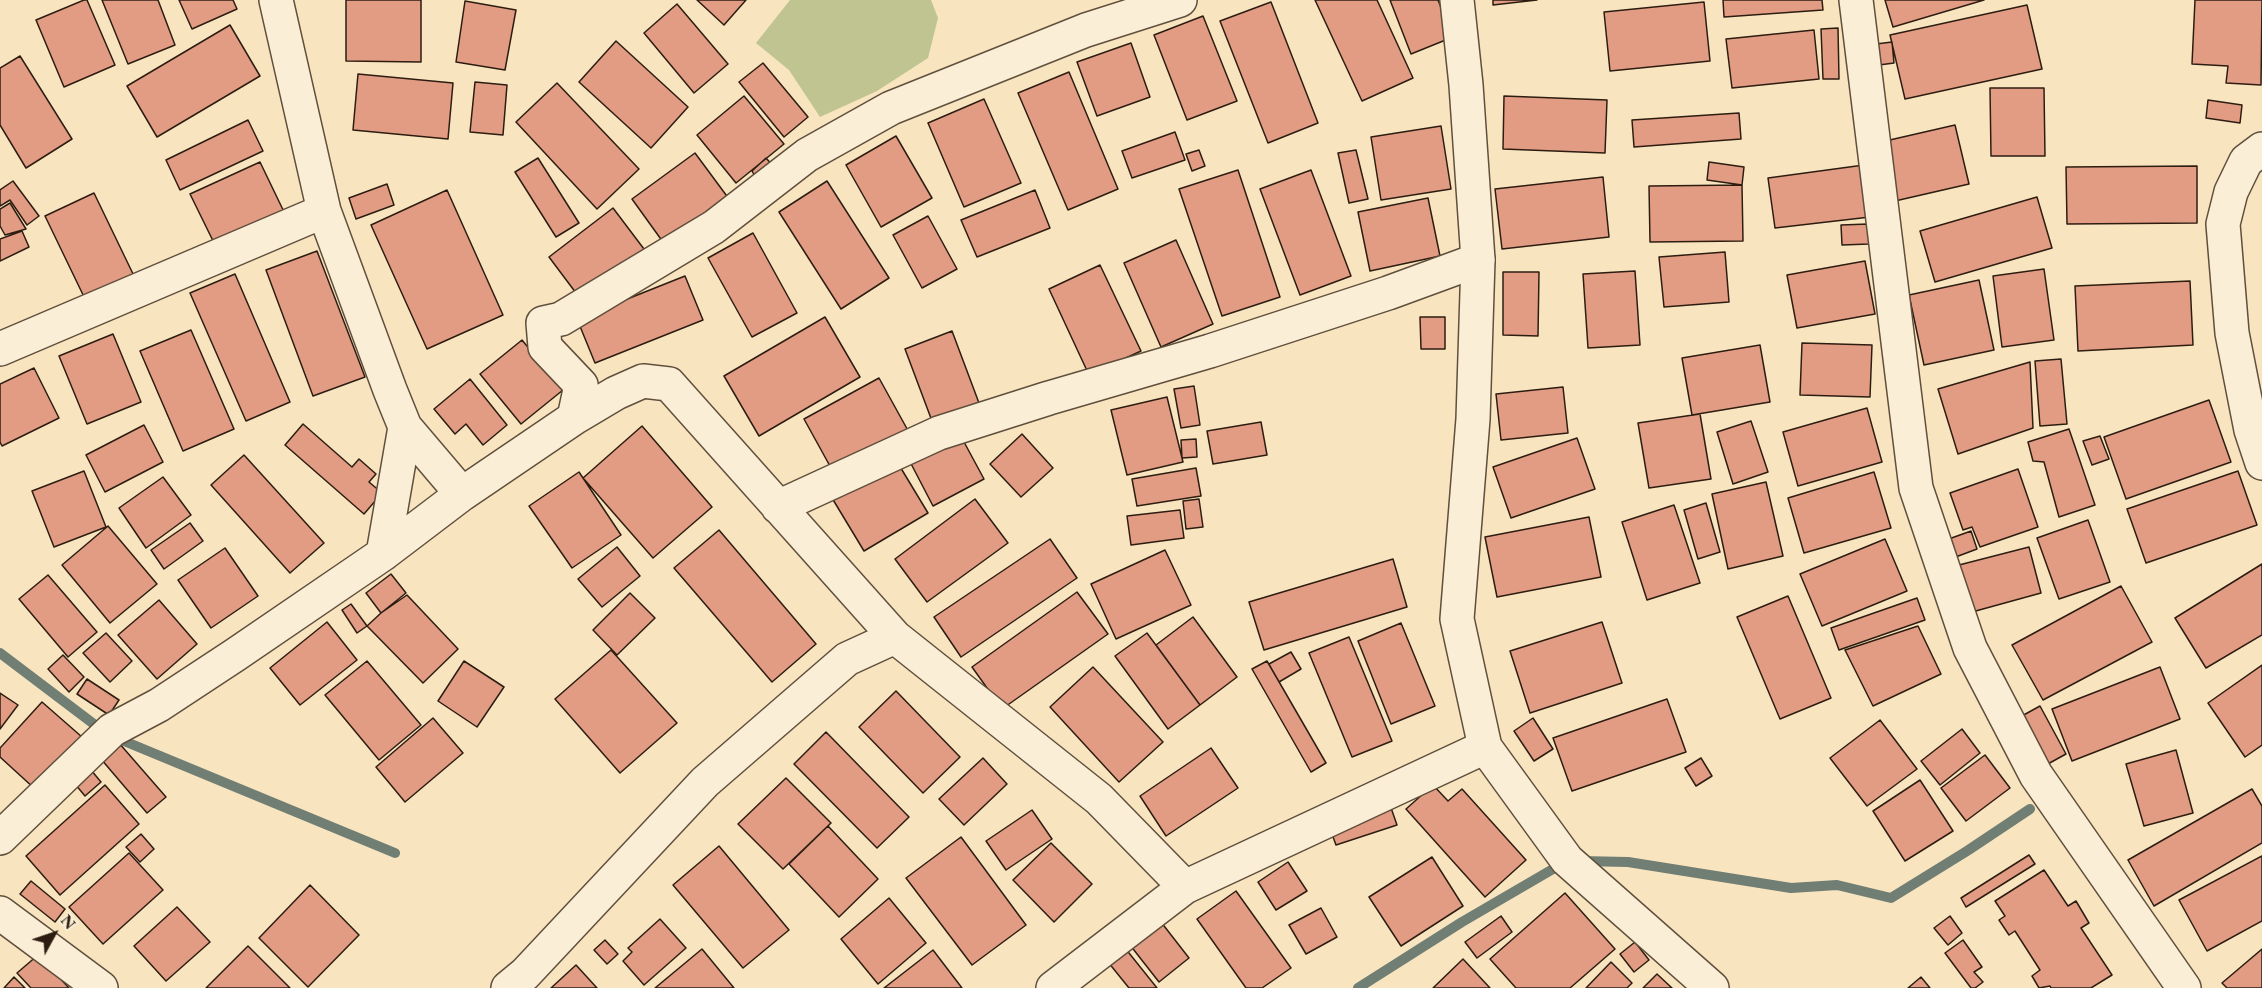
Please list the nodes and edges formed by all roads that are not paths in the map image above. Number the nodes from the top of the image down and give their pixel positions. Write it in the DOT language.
graph roads {
  1 [pos="276,0"];
  2 [pos="1180,0"];
  3 [pos="1457,0"];
  4 [pos="1856,0"];
  5 [pos="2262,149"];
  6 [pos="324,211"];
  7 [pos="1478,260"];
  8 [pos="0,349"];
  9 [pos="574,418"];
  10 [pos="405,427"];
  11 [pos="2262,463"];
  12 [pos="462,494"];
  13 [pos="778,507"];
  14 [pos="383,554"];
  15 [pos="894,637"];
  16 [pos="1485,747"];
  17 [pos="0,838"];
  18 [pos="1185,887"];
  19 [pos="0,913"];
  20 [pos="102,988"];
  21 [pos="508,988"];
  22 [pos="1053,988"];
  23 [pos="1712,988"];
  24 [pos="2184,988"];
  1 -- 6 [label="street"];
  2 -- 9 [label="street"];
  3 -- 7 [label="street"];
  4 -- 24 [label="street"];
  5 -- 11 [label="street"];
  6 -- 8 [label="street"];
  6 -- 10 [label="street"];
  7 -- 13 [label="street"];
  7 -- 16 [label="street"];
  9 -- 12 [label="street"];
  9 -- 13 [label="street"];
  10 -- 12 [label="street"];
  10 -- 14 [label="street"];
  12 -- 14 [label="street"];
  13 -- 15 [label="street"];
  14 -- 17 [label="street"];
  15 -- 18 [label="street"];
  15 -- 21 [label="street"];
  16 -- 18 [label="street"];
  16 -- 23 [label="street"];
  18 -- 22 [label="street"];
  19 -- 20 [label="street"];
}
